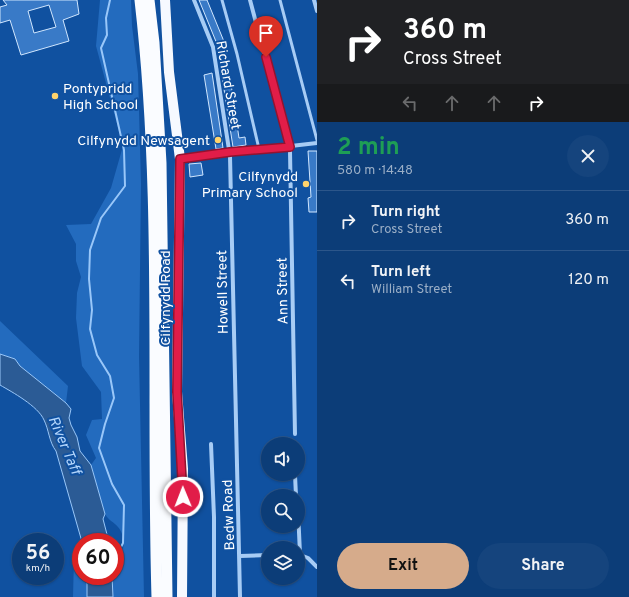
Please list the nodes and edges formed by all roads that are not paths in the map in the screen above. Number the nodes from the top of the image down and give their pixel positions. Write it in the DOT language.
graph roads {
  1 [pos="140,0"];
  2 [pos="149,0"];
  3 [pos="165,0"];
  4 [pos="194,0"];
  5 [pos="222,0"];
  6 [pos="250,0"];
  7 [pos="280,0"];
  8 [pos="314,0"];
  9 [pos="317,11"];
  10 [pos="317,142"];
  11 [pos="290,147"];
  12 [pos="260,149"];
  13 [pos="230,152"];
  14 [pos="180,159"];
  15 [pos="236,433"];
  16 [pos="295,434"];
  17 [pos="211,444"];
  18 [pos="261,555"];
  19 [pos="240,556"];
  20 [pos="305,557"];
  21 [pos="317,567"];
  22 [pos="157,597"];
  23 [pos="167,597"];
  24 [pos="182,597"];
  25 [pos="214,597"];
  26 [pos="240,597"];
  1 -- 22 [label="highway"];
  2 -- 23 [label="highway"];
  3 -- 14 [label="main road, Cilfynydd Road"];
  4 -- 13 [label="street, Richard Street"];
  5 -- 12 [label="lane"];
  6 -- 11 [label="street, Ann Street"];
  7 -- 10 [label="lane"];
  8 -- 9 [label="street"];
  10 -- 11 [label="street"];
  11 -- 12 [label="street"];
  11 -- 16 [label="street, Ann Street"];
  12 -- 13 [label="street"];
  13 -- 14 [label="street"];
  13 -- 15 [label="street, Howell Street"];
  14 -- 24 [label="main road, Cilfynydd Road"];
  15 -- 19 [label="street, Bedw Road"];
  17 -- 25 [label="street"];
  18 -- 19 [label="street"];
  19 -- 26 [label="street, Bedw Road"];
  20 -- 21 [label="street"];
}
